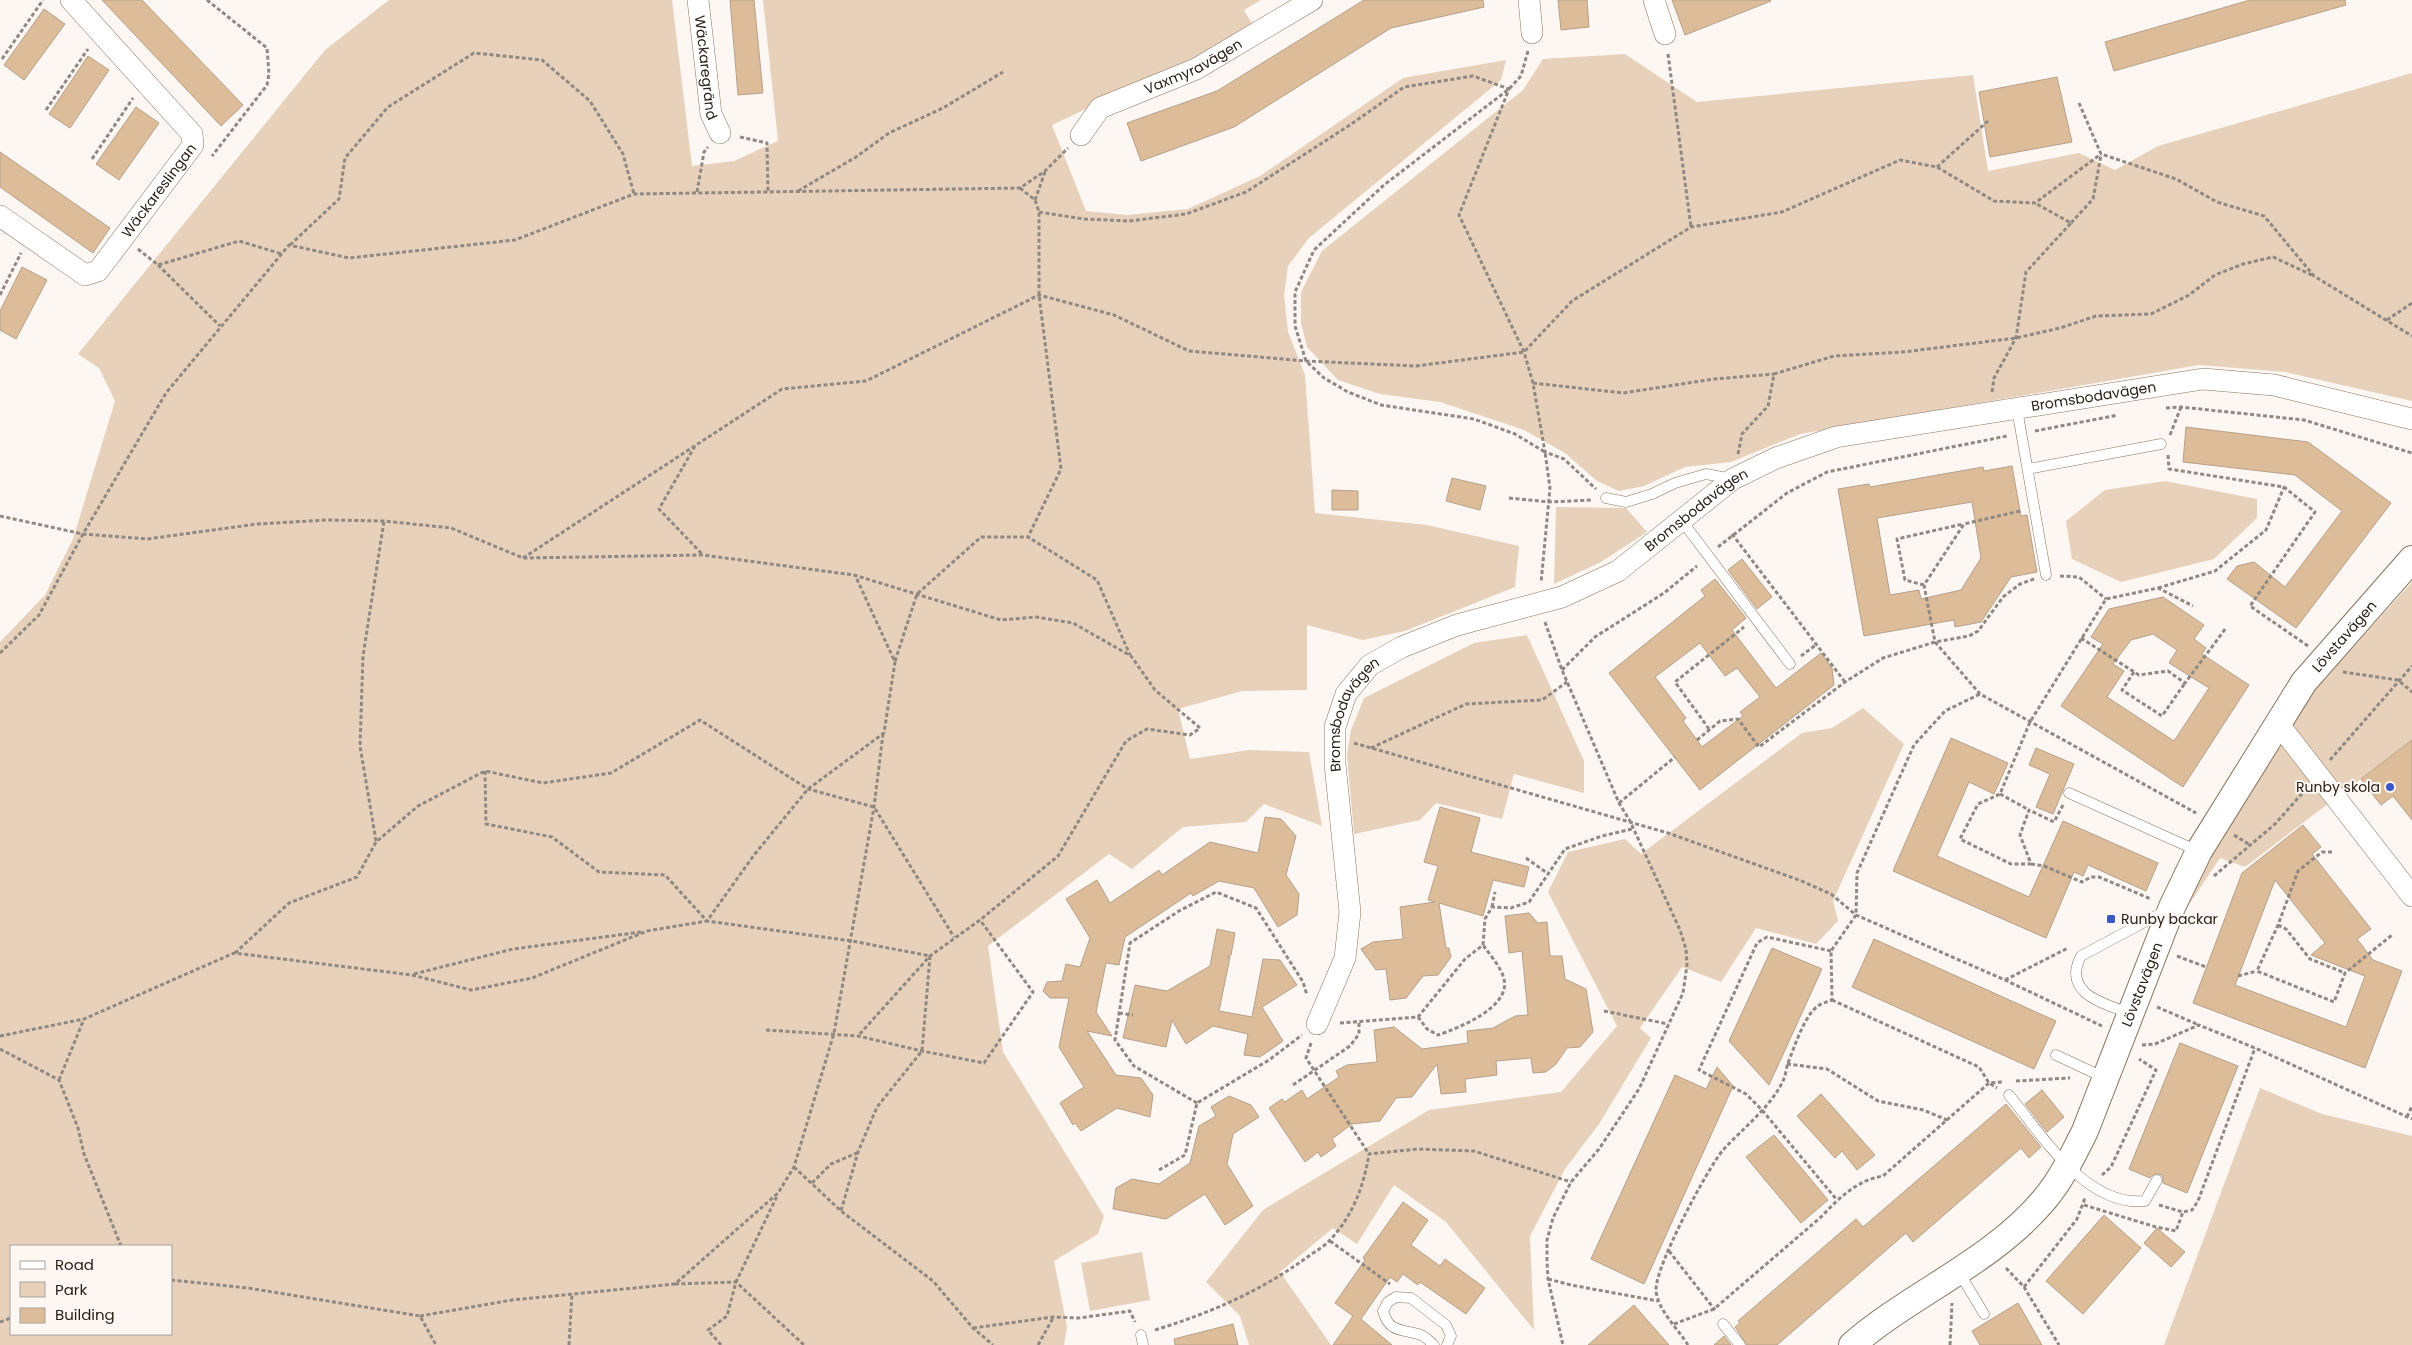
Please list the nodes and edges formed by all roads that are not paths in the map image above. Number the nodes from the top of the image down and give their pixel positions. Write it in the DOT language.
graph roads {
  1 [pos="71,0"];
  2 [pos="698,0"];
  3 [pos="1312,0"];
  4 [pos="1529,0"];
  5 [pos="1654,0"];
  6 [pos="1532,34"];
  7 [pos="1666,34"];
  8 [pos="720,133"];
  9 [pos="1081,135"];
  10 [pos="0,216"];
  11 [pos="2017,409"];
  12 [pos="2412,418"];
  13 [pos="2165,446"];
  14 [pos="2028,469"];
  15 [pos="1733,479"];
  16 [pos="1606,498"];
  17 [pos="1682,521"];
  18 [pos="2412,559"];
  19 [pos="2046,575"];
  20 [pos="1790,664"];
  21 [pos="2278,722"];
  22 [pos="2069,793"];
  23 [pos="2199,852"];
  24 [pos="2412,896"];
  25 [pos="2164,904"];
  26 [pos="1317,1024"];
  27 [pos="2140,1030"];
  28 [pos="2056,1054"];
  29 [pos="2098,1074"];
  30 [pos="2009,1095"];
  31 [pos="2068,1166"];
  32 [pos="2157,1180"];
  33 [pos="1965,1280"];
  34 [pos="1984,1314"];
  35 [pos="1723,1324"];
  36 [pos="1434,1345"];
  37 [pos="1447,1345"];
  38 [pos="1740,1345"];
  39 [pos="1852,1345"];
  1 -- 10 [label="street, Wäckareslingan"];
  2 -- 8 [label="street, Wäckaregränd"];
  3 -- 9 [label="street, Vaxmyravägen"];
  4 -- 6 [label="street"];
  5 -- 7 [label="street"];
  11 -- 12 [label="street, Bromsbodavägen"];
  11 -- 14 [label="lane"];
  11 -- 15 [label="street, Bromsbodavägen"];
  13 -- 14 [label="lane"];
  14 -- 19 [label="lane"];
  15 -- 16 [label="lane"];
  15 -- 17 [label="street, Bromsbodavägen"];
  17 -- 20 [label="lane"];
  17 -- 26 [label="street, Bromsbodavägen"];
  18 -- 21 [label="street, Lövstavägen"];
  21 -- 23 [label="street, Lövstavägen"];
  21 -- 24 [label="street"];
  22 -- 23 [label="lane"];
  23 -- 25 [label="street, Lövstavägen"];
  25 -- 27 [label="street, Lövstavägen"];
  25 -- 27 [label="lane"];
  27 -- 29 [label="street, Lövstavägen"];
  28 -- 29 [label="lane"];
  29 -- 31 [label="street, Lövstavägen"];
  30 -- 31 [label="lane"];
  31 -- 32 [label="lane"];
  31 -- 33 [label="street, Lövstavägen"];
  33 -- 34 [label="lane"];
  33 -- 39 [label="street, Lövstavägen"];
  35 -- 38 [label="lane"];
  36 -- 37 [label="lane"];
}
